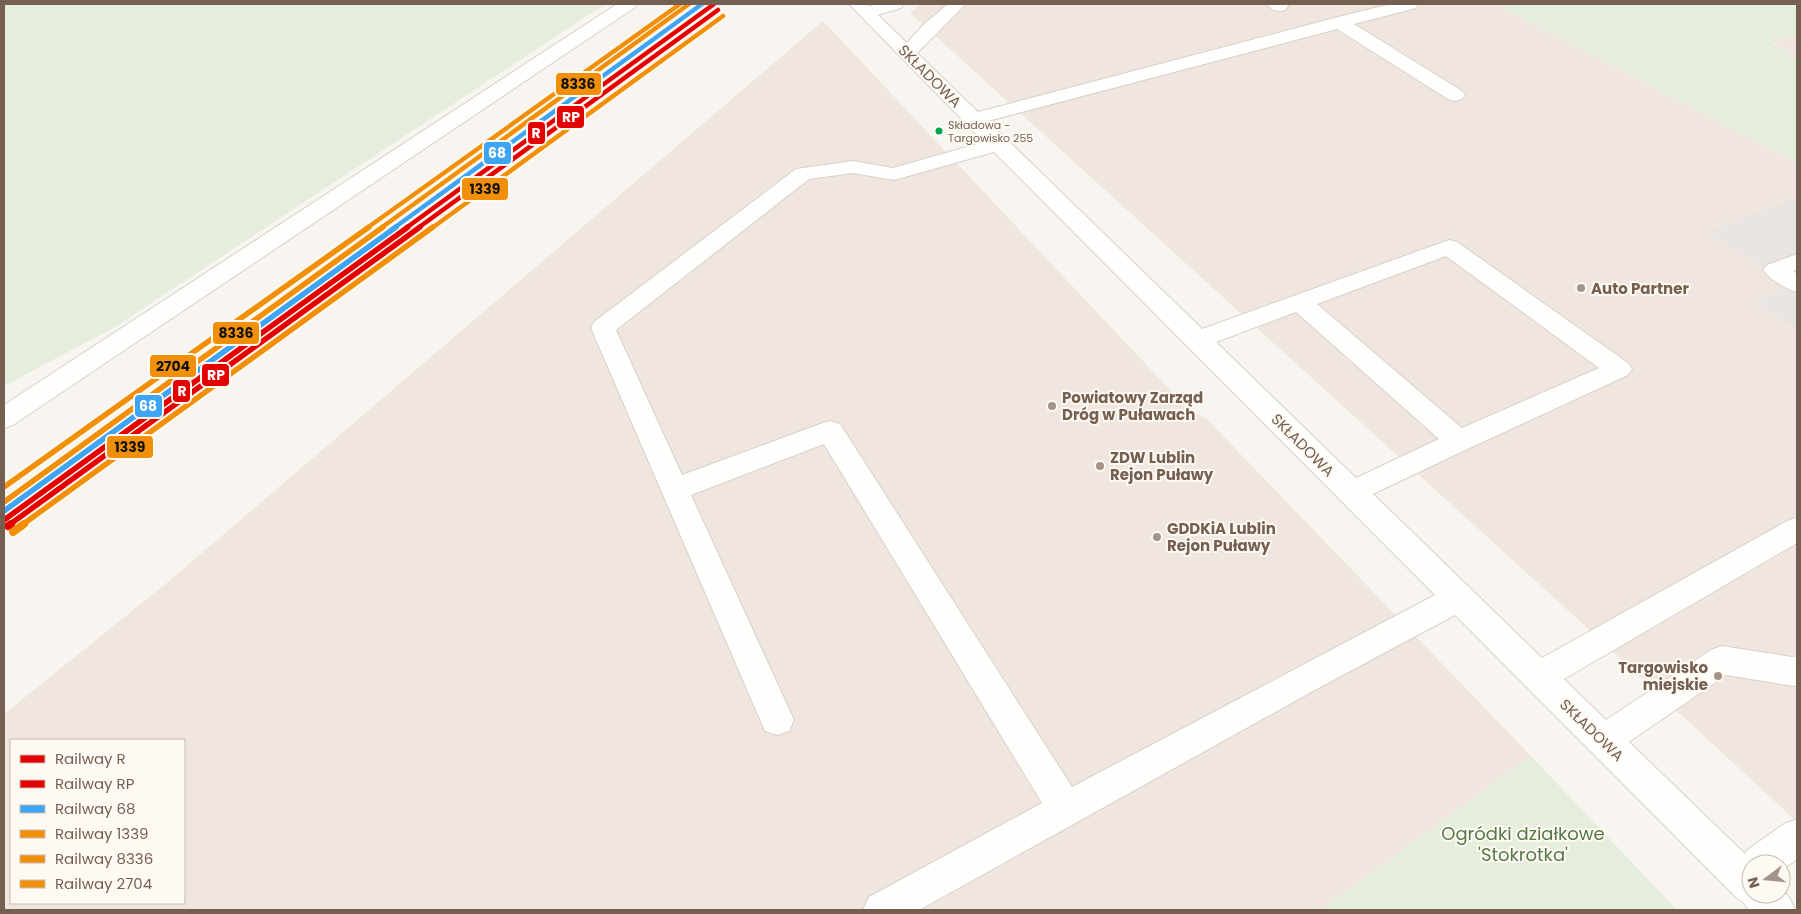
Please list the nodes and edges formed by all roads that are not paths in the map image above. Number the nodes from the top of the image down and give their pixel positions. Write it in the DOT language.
graph roads {
  1 [pos="628,4"];
  2 [pos="896,4"];
  3 [pos="958,4"];
  4 [pos="1410,4"];
  5 [pos="861,9"];
  6 [pos="1338,22"];
  7 [pos="907,53"];
  8 [pos="1455,95"];
  9 [pos="974,119"];
  10 [pos="999,144"];
  11 [pos="1797,261"];
  12 [pos="1797,284"];
  13 [pos="1299,302"];
  14 [pos="1196,340"];
  15 [pos="4,418"];
  16 [pos="1460,442"];
  17 [pos="674,490"];
  18 [pos="1351,493"];
  19 [pos="1797,529"];
  20 [pos="1458,598"];
  21 [pos="1797,670"];
  22 [pos="1537,677"];
  23 [pos="777,720"];
  24 [pos="1603,741"];
  25 [pos="1066,810"];
  26 [pos="1797,837"];
  27 [pos="1778,854"];
  28 [pos="1741,868"];
  29 [pos="882,910"];
  1 -- 15 [label="street"];
  2 -- 5 [label="street"];
  3 -- 7 [label="street"];
  4 -- 6 [label="street"];
  5 -- 7 [label="street, SKŁADOWA"];
  6 -- 8 [label="street"];
  6 -- 9 [label="street"];
  7 -- 9 [label="street, SKŁADOWA"];
  9 -- 10 [label="street, SKŁADOWA"];
  10 -- 14 [label="street, SKŁADOWA"];
  10 -- 17 [label="street"];
  11 -- 12 [label="street"];
  13 -- 14 [label="street"];
  13 -- 16 [label="street"];
  13 -- 16 [label="street"];
  14 -- 18 [label="street, SKŁADOWA"];
  16 -- 18 [label="street"];
  17 -- 23 [label="street"];
  17 -- 25 [label="street"];
  18 -- 20 [label="street, SKŁADOWA"];
  19 -- 22 [label="street"];
  20 -- 22 [label="street, SKŁADOWA"];
  20 -- 25 [label="street"];
  21 -- 24 [label="street"];
  22 -- 24 [label="street, SKŁADOWA"];
  24 -- 28 [label="street, SKŁADOWA"];
  25 -- 29 [label="street"];
  26 -- 27 [label="street"];
}
